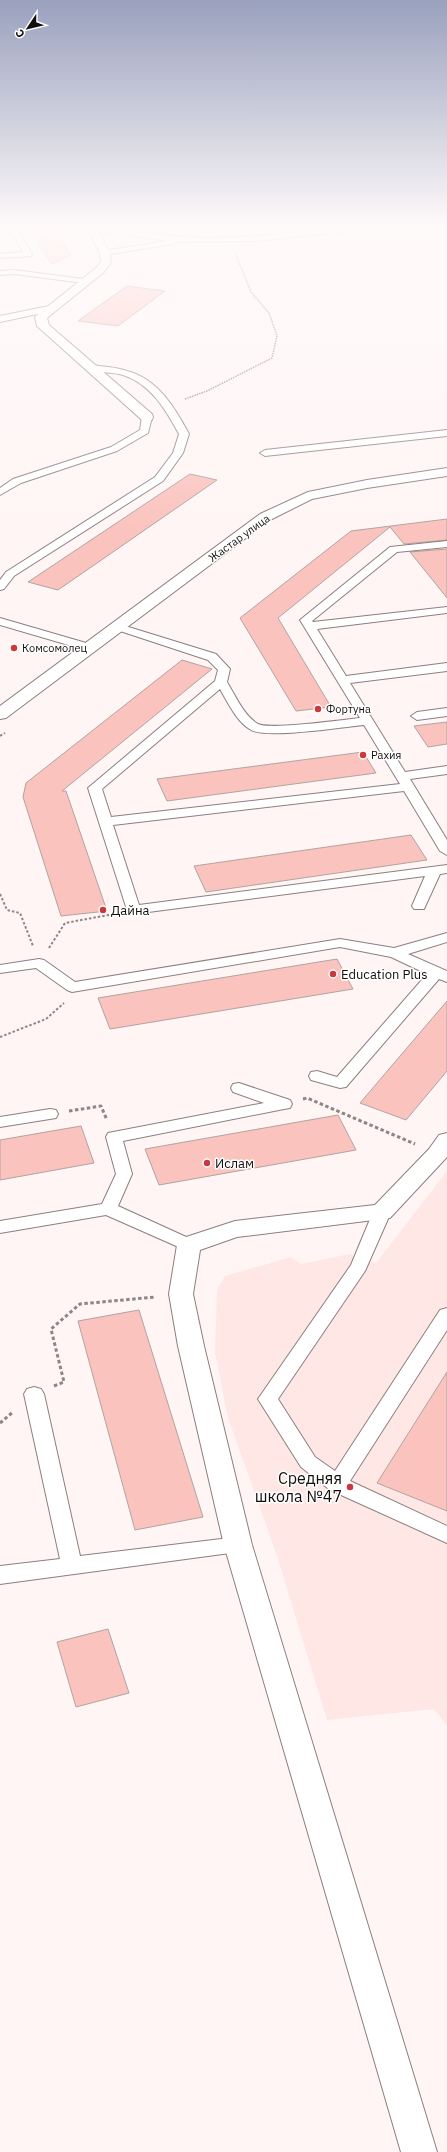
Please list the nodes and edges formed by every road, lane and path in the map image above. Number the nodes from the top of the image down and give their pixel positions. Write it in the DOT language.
graph roads {
  1 [pos="46,328"];
  2 [pos="274,328"];
  3 [pos="93,368"];
  4 [pos="169,405"];
  5 [pos="147,417"];
  6 [pos="447,433"];
  7 [pos="265,453"];
  8 [pos="445,473"];
  9 [pos="0,492"];
  10 [pos="447,544"];
  11 [pos="0,587"];
  12 [pos="447,610"];
  13 [pos="0,621"];
  14 [pos="118,626"];
  15 [pos="310,626"];
  16 [pos="89,647"];
  17 [pos="447,667"];
  18 [pos="343,680"];
  19 [pos="221,682"];
  20 [pos="447,712"];
  21 [pos="0,714"];
  22 [pos="417,716"];
  23 [pos="368,721"];
  24 [pos="6,732"];
  25 [pos="0,736"];
  26 [pos="447,770"];
  27 [pos="405,782"];
  28 [pos="105,822"];
  29 [pos="447,851"];
  30 [pos="441,870"];
  31 [pos="0,894"];
  32 [pos="419,906"];
  33 [pos="133,910"];
  34 [pos="447,937"];
  35 [pos="395,953"];
  36 [pos="39,963"];
  37 [pos="0,969"];
  38 [pos="441,975"];
  39 [pos="72,987"];
  40 [pos="0,1037"];
  41 [pos="317,1076"];
  42 [pos="239,1088"];
  43 [pos="284,1104"];
  44 [pos="50,1114"];
  45 [pos="0,1122"];
  46 [pos="114,1137"];
  47 [pos="442,1147"];
  48 [pos="108,1209"];
  49 [pos="382,1212"];
  50 [pos="0,1227"];
  51 [pos="189,1246"];
  52 [pos="181,1294"];
  53 [pos="447,1316"];
  54 [pos="34,1394"];
  55 [pos="336,1484"];
  56 [pos="447,1535"];
  57 [pos="238,1545"];
  58 [pos="72,1566"];
  59 [pos="0,1575"];
  60 [pos="419,2152"];
  1 -- 3 [label="street"];
  2 -- 4 [label="path"];
  3 -- 4 [label="lane"];
  3 -- 5 [label="street"];
  4 -- 11 [label="lane"];
  5 -- 9 [label="lane"];
  6 -- 7 [label="lane"];
  8 -- 14 [label="street, Жастар улица"];
  10 -- 15 [label="lane"];
  12 -- 15 [label="lane"];
  13 -- 16 [label="lane"];
  14 -- 16 [label="street, Жастар улица"];
  14 -- 19 [label="lane"];
  15 -- 18 [label="lane"];
  16 -- 21 [label="street, Жастар улица"];
  17 -- 18 [label="lane"];
  18 -- 23 [label="lane"];
  19 -- 23 [label="lane"];
  19 -- 28 [label="lane"];
  20 -- 22 [label="lane"];
  23 -- 27 [label="lane"];
  24 -- 25 [label="path"];
  26 -- 27 [label="lane"];
  27 -- 28 [label="lane"];
  27 -- 29 [label="lane"];
  28 -- 33 [label="lane"];
  30 -- 32 [label="lane"];
  30 -- 33 [label="lane"];
  31 -- 36 [label="path"];
  33 -- 36 [label="path"];
  34 -- 35 [label="lane"];
  35 -- 38 [label="lane"];
  35 -- 39 [label="lane"];
  36 -- 37 [label="lane"];
  36 -- 39 [label="lane"];
  38 -- 41 [label="lane"];
  39 -- 40 [label="path"];
  42 -- 43 [label="lane"];
  43 -- 46 [label="lane"];
  43 -- 47 [label="path"];
  44 -- 45 [label="lane"];
  44 -- 46 [label="path"];
  46 -- 48 [label="lane"];
  47 -- 49 [label="street"];
  48 -- 50 [label="lane"];
  48 -- 51 [label="lane"];
  49 -- 51 [label="street"];
  49 -- 55 [label="lane"];
  51 -- 52 [label="street"];
  52 -- 54 [label="path"];
  52 -- 57 [label="street"];
  53 -- 55 [label="lane"];
  54 -- 58 [label="lane"];
  55 -- 56 [label="lane"];
  57 -- 58 [label="lane"];
  57 -- 60 [label="street"];
  58 -- 59 [label="lane"];
}
